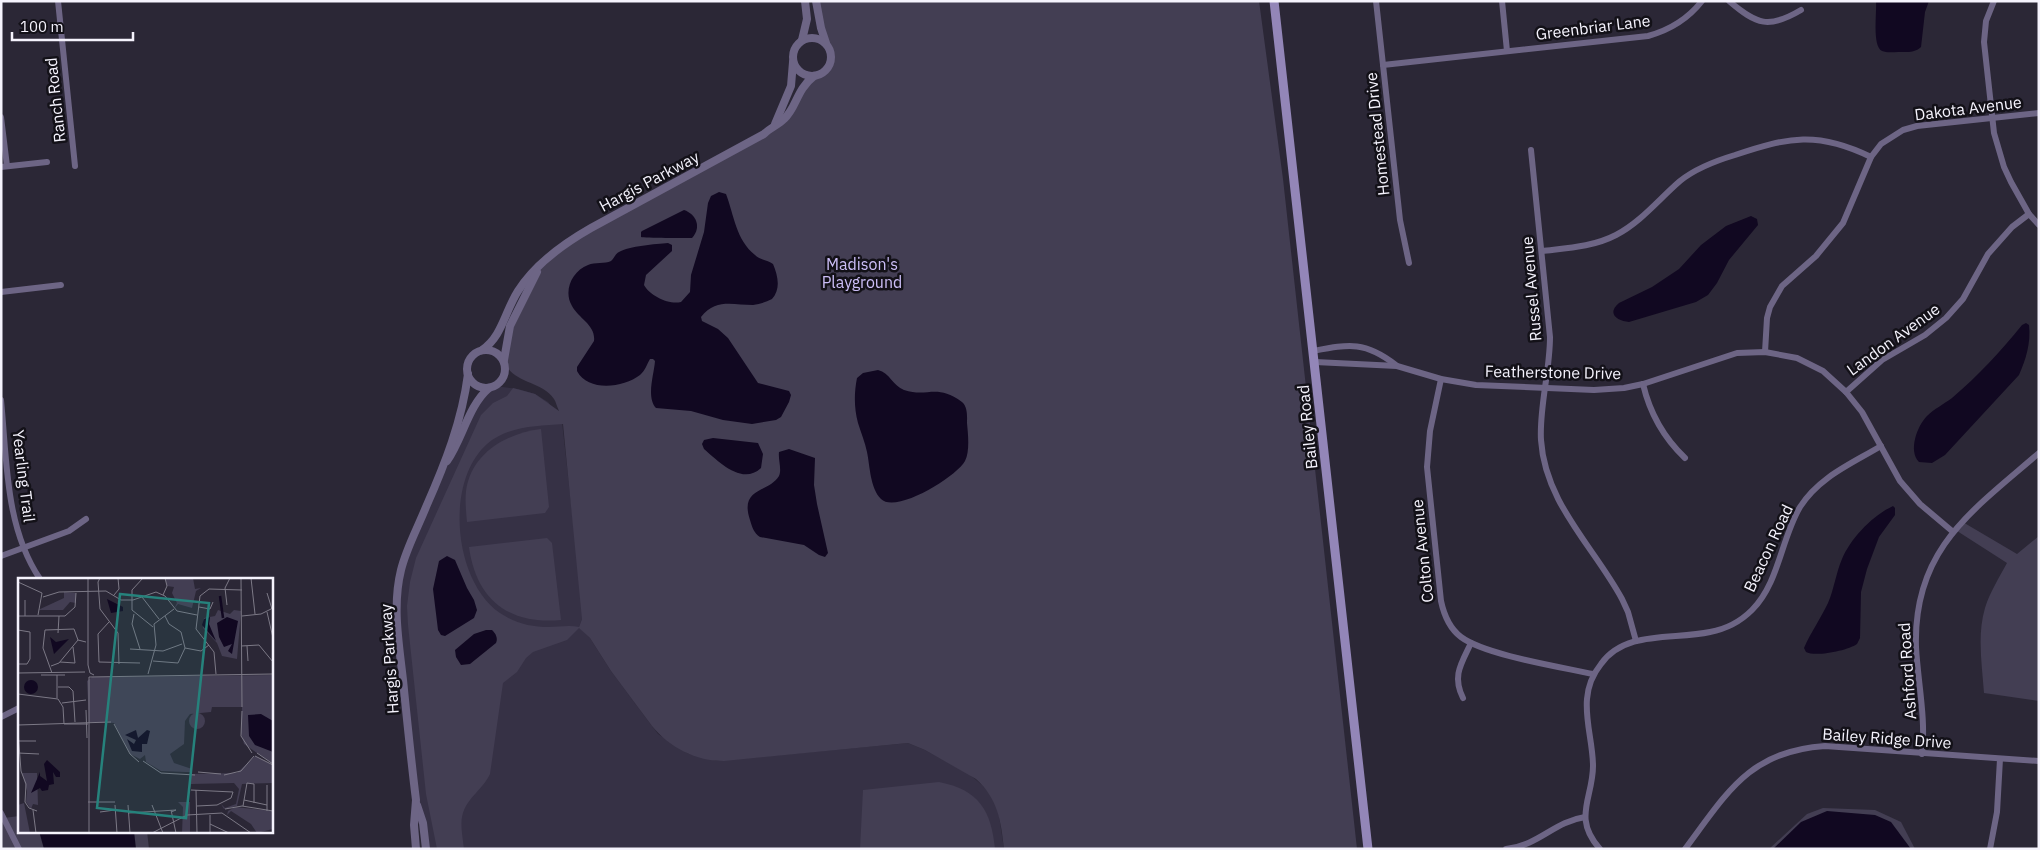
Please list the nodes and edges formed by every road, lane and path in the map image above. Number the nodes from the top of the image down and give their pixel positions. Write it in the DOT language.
graph roads {
  1 [pos="58,1"];
  2 [pos="805,1"];
  3 [pos="816,1"];
  4 [pos="1274,1"];
  5 [pos="1376,1"];
  6 [pos="1502,1"];
  7 [pos="1702,1"];
  8 [pos="1729,1"];
  9 [pos="1994,1"];
  10 [pos="1801,10"];
  11 [pos="802,40"];
  12 [pos="828,45"];
  13 [pos="1507,52"];
  14 [pos="793,62"];
  15 [pos="1383,65"];
  16 [pos="814,76"];
  17 [pos="2039,113"];
  18 [pos="1,117"];
  19 [pos="1992,117"];
  20 [pos="775,124"];
  21 [pos="1531,150"];
  22 [pos="1870,156"];
  23 [pos="47,162"];
  24 [pos="75,166"];
  25 [pos="4,167"];
  26 [pos="2029,214"];
  27 [pos="2039,225"];
  28 [pos="1542,251"];
  29 [pos="1409,263"];
  30 [pos="539,268"];
  31 [pos="61,285"];
  32 [pos="1,292"];
  33 [pos="482,350"];
  34 [pos="1313,351"];
  35 [pos="1765,352"];
  36 [pos="504,360"];
  37 [pos="1315,362"];
  38 [pos="1398,366"];
  39 [pos="468,374"];
  40 [pos="1441,379"];
  41 [pos="1643,384"];
  42 [pos="489,388"];
  43 [pos="1546,388"];
  44 [pos="1846,392"];
  45 [pos="1,400"];
  46 [pos="1881,446"];
  47 [pos="2039,453"];
  48 [pos="1685,458"];
  49 [pos="445,464"];
  50 [pos="86,519"];
  51 [pos="1952,531"];
  52 [pos="23,548"];
  53 [pos="1,556"];
  54 [pos="39,578"];
  55 [pos="1636,641"];
  56 [pos="1471,643"];
  57 [pos="1593,674"];
  58 [pos="1463,698"];
  59 [pos="18,708"];
  60 [pos="1,717"];
  61 [pos="1922,754"];
  62 [pos="2000,759"];
  63 [pos="2039,761"];
  64 [pos="416,800"];
  65 [pos="1,813"];
  66 [pos="1585,817"];
  67 [pos="17,847"];
  68 [pos="416,849"];
  69 [pos="426,849"];
  70 [pos="1368,849"];
  71 [pos="1506,849"];
  72 [pos="1600,849"];
  73 [pos="1685,849"];
  74 [pos="1990,849"];
  1 -- 24 [label="street, Ranch Road"];
  2 -- 11 [label="street"];
  3 -- 12 [label="street"];
  4 -- 34 [label="main road, Bailey Road"];
  5 -- 15 [label="street, Homestead Drive"];
  6 -- 13 [label="street"];
  7 -- 13 [label="street, Greenbriar Lane"];
  8 -- 10 [label="street"];
  9 -- 19 [label="street"];
  11 -- 12 [label="street"];
  11 -- 14 [label="street"];
  12 -- 16 [label="street"];
  13 -- 15 [label="street, Greenbriar Lane"];
  14 -- 16 [label="street"];
  14 -- 20 [label="street, Hargis Parkway"];
  15 -- 29 [label="street, Homestead Drive"];
  16 -- 20 [label="street, Hargis Parkway"];
  17 -- 19 [label="street, Dakota Avenue"];
  18 -- 25 [label="street"];
  19 -- 22 [label="street, Dakota Avenue"];
  19 -- 26 [label="street"];
  20 -- 30 [label="street, Hargis Parkway"];
  21 -- 28 [label="street, Russel Avenue"];
  22 -- 28 [label="street"];
  22 -- 35 [label="street, Dakota Avenue"];
  23 -- 25 [label="street"];
  26 -- 27 [label="street"];
  26 -- 44 [label="street, Landon Avenue"];
  28 -- 43 [label="street, Russel Avenue"];
  30 -- 33 [label="street, Hargis Parkway"];
  30 -- 36 [label="street, Hargis Parkway"];
  31 -- 32 [label="street"];
  33 -- 36 [label="street"];
  33 -- 39 [label="street"];
  34 -- 37 [label="main road, Bailey Road"];
  34 -- 38 [label="street, Featherstone Drive"];
  35 -- 41 [label="street, Featherstone Drive"];
  35 -- 44 [label="street, Featherstone Drive"];
  36 -- 42 [label="street"];
  37 -- 38 [label="street, Featherstone Drive"];
  37 -- 70 [label="main road, Bailey Road"];
  38 -- 40 [label="street, Featherstone Drive"];
  39 -- 42 [label="street"];
  39 -- 49 [label="street, Hargis Parkway"];
  40 -- 43 [label="street, Featherstone Drive"];
  40 -- 56 [label="street, Colton Avenue"];
  41 -- 43 [label="street, Featherstone Drive"];
  41 -- 48 [label="street"];
  42 -- 49 [label="street, Hargis Parkway"];
  43 -- 55 [label="street, Russel Avenue"];
  44 -- 46 [label="street, Featherstone Drive"];
  45 -- 52 [label="street, Yearling Trail"];
  46 -- 51 [label="street, Featherstone Drive"];
  46 -- 55 [label="street, Beacon Road"];
  47 -- 51 [label="street, Ashford Road"];
  49 -- 64 [label="street, Hargis Parkway"];
  50 -- 52 [label="street"];
  51 -- 61 [label="street, Ashford Road"];
  52 -- 53 [label="street"];
  52 -- 54 [label="street, Yearling Trail"];
  55 -- 57 [label="street, Beacon Road"];
  56 -- 57 [label="street, Colton Avenue"];
  56 -- 58 [label="street"];
  57 -- 66 [label="street, Beacon Road"];
  59 -- 60 [label="street"];
  61 -- 62 [label="street, Bailey Ridge Drive"];
  61 -- 73 [label="street, Bailey Ridge Drive"];
  62 -- 63 [label="street, Bailey Ridge Drive"];
  62 -- 74 [label="street"];
  64 -- 68 [label="street, Hargis Parkway"];
  64 -- 69 [label="street, Hargis Parkway"];
  65 -- 67 [label="street"];
  66 -- 71 [label="street"];
  66 -- 72 [label="street, Beacon Road"];
}
